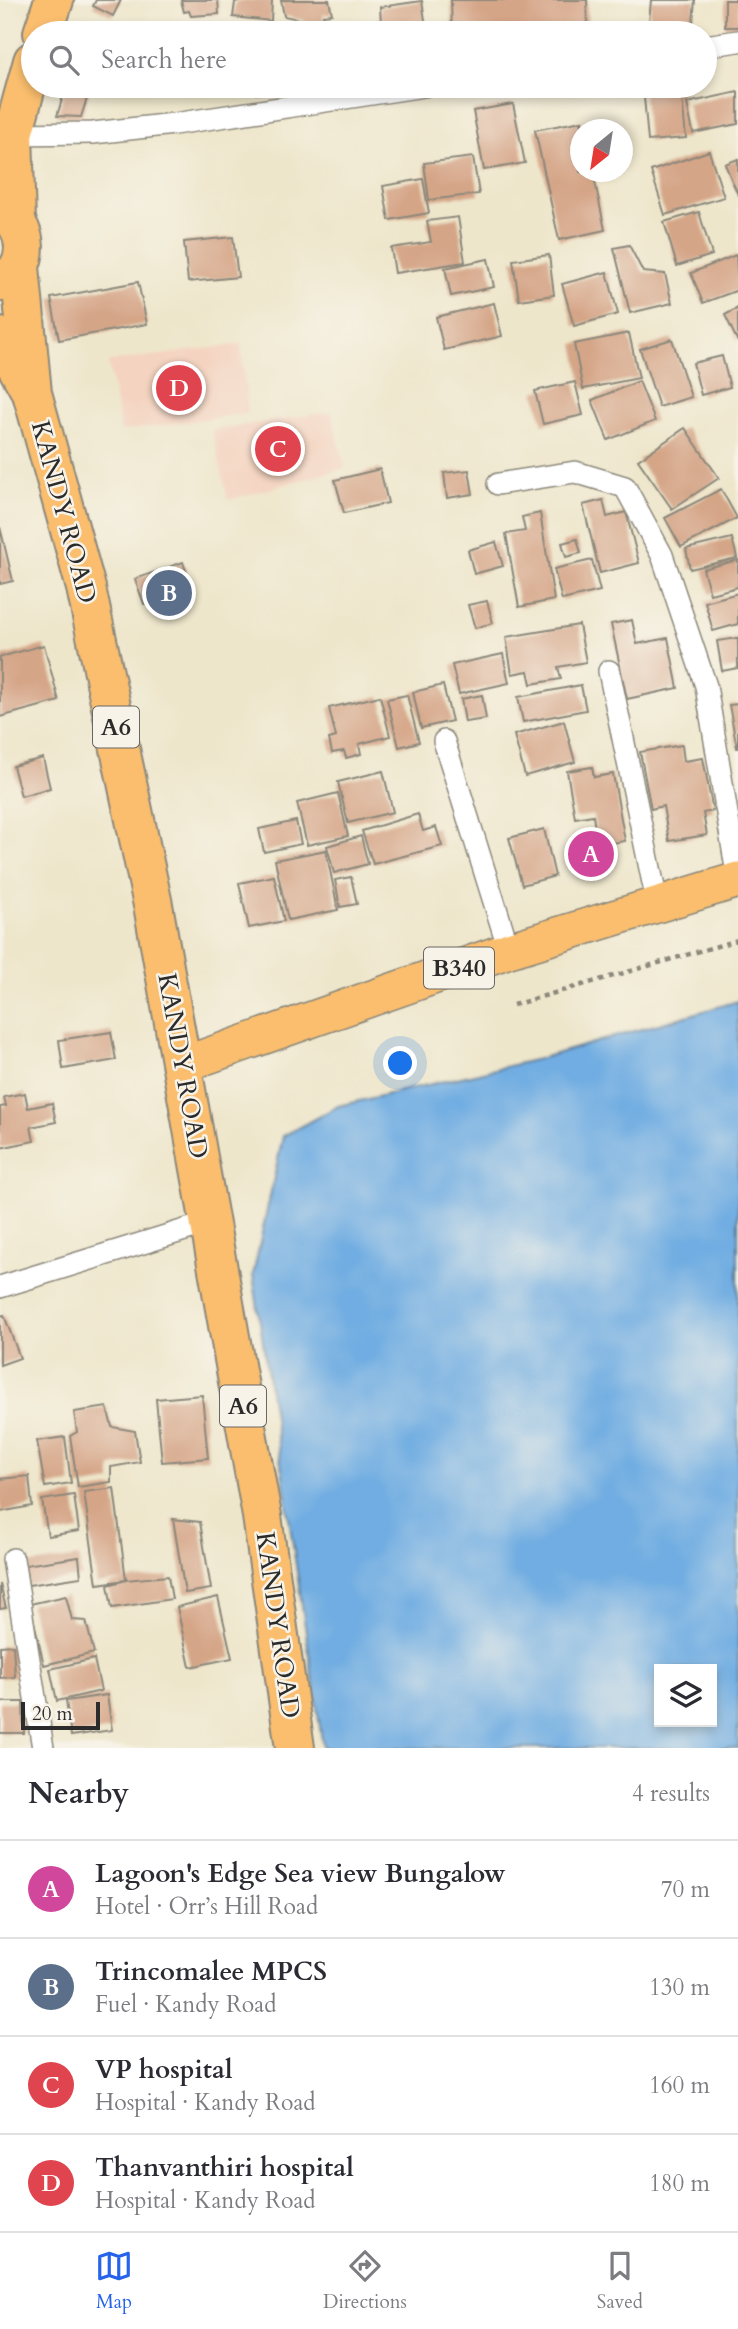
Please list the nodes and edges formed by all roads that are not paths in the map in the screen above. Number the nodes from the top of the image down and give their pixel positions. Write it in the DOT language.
graph roads {
  1 [pos="54,0"];
  2 [pos="47,21"];
  3 [pos="737,42"];
  4 [pos="717,44"];
  5 [pos="22,98"];
  6 [pos="345,98"];
  7 [pos="7,145"];
  8 [pos="8,216"];
  9 [pos="10,275"];
  10 [pos="0,337"];
  11 [pos="32,393"];
  12 [pos="498,484"];
  13 [pos="609,671"];
  14 [pos="444,741"];
  15 [pos="738,880"];
  16 [pos="657,902"];
  17 [pos="509,950"];
  18 [pos="182,1065"];
  19 [pos="211,1222"];
  20 [pos="0,1287"];
  21 [pos="13,1559"];
  22 [pos="43,1748"];
  23 [pos="295,1748"];
  1 -- 2 [label="highway"];
  3 -- 4 [label="street"];
  5 -- 7 [label="highway, KANDY ROAD"];
  6 -- 7 [label="street"];
  7 -- 8 [label="highway, KANDY ROAD"];
  8 -- 9 [label="highway, KANDY ROAD"];
  9 -- 11 [label="highway, KANDY ROAD / A6"];
  10 -- 11 [label="highway, KANDY ROAD / A6"];
  11 -- 18 [label="highway, KANDY ROAD / A6"];
  12 -- 15 [label="street"];
  13 -- 16 [label="street"];
  14 -- 17 [label="street"];
  15 -- 16 [label="main road, B340"];
  16 -- 17 [label="main road, B340"];
  17 -- 18 [label="main road, B340"];
  18 -- 19 [label="highway, KANDY ROAD / A6"];
  19 -- 20 [label="street"];
  19 -- 23 [label="highway, KANDY ROAD / A6"];
  21 -- 22 [label="street"];
}
